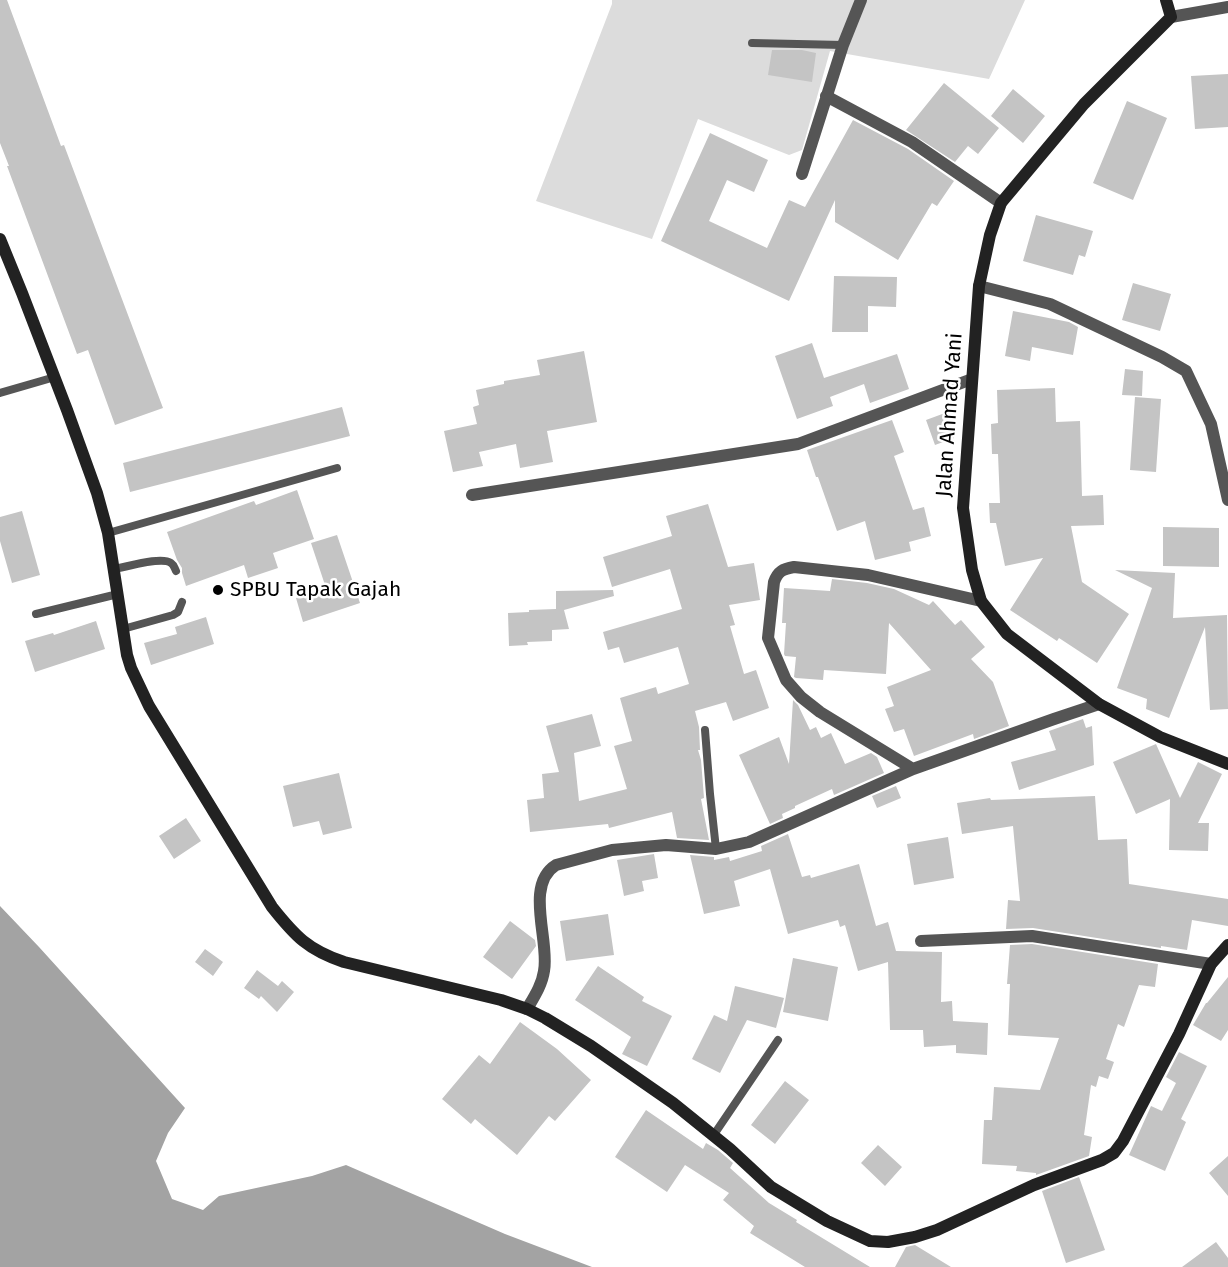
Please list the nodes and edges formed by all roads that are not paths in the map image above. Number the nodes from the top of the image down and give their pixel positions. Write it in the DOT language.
graph roads {
  1 [pos="861,0"];
  2 [pos="1166,0"];
  3 [pos="1228,7"];
  4 [pos="1171,17"];
  5 [pos="752,43"];
  6 [pos="843,45"];
  7 [pos="826,96"];
  8 [pos="802,174"];
  9 [pos="1001,203"];
  10 [pos="0,239"];
  11 [pos="979,286"];
  12 [pos="55,377"];
  13 [pos="972,379"];
  14 [pos="0,393"];
  15 [pos="337,468"];
  16 [pos="472,495"];
  17 [pos="1228,500"];
  18 [pos="108,533"];
  19 [pos="114,569"];
  20 [pos="176,571"];
  21 [pos="118,594"];
  22 [pos="981,601"];
  23 [pos="182,602"];
  24 [pos="36,614"];
  25 [pos="123,629"];
  26 [pos="1099,704"];
  27 [pos="705,730"];
  28 [pos="1228,764"];
  29 [pos="913,769"];
  30 [pos="716,849"];
  31 [pos="921,941"];
  32 [pos="1228,945"];
  33 [pos="1211,964"];
  34 [pos="527,1010"];
  35 [pos="778,1040"];
  36 [pos="713,1136"];
  1 -- 6 [label="street"];
  2 -- 4 [label="street"];
  3 -- 4 [label="street"];
  4 -- 9 [label="street, Jalan Ahmad Yani"];
  5 -- 6 [label="lane"];
  6 -- 7 [label="street"];
  7 -- 8 [label="street"];
  7 -- 9 [label="street"];
  9 -- 11 [label="street, Jalan Ahmad Yani"];
  10 -- 12 [label="street"];
  11 -- 13 [label="street, Jalan Ahmad Yani"];
  11 -- 17 [label="street"];
  12 -- 14 [label="lane"];
  12 -- 18 [label="street"];
  13 -- 16 [label="street"];
  13 -- 22 [label="street, Jalan Ahmad Yani"];
  15 -- 18 [label="lane"];
  18 -- 19 [label="street"];
  19 -- 20 [label="lane"];
  19 -- 21 [label="street"];
  21 -- 24 [label="lane"];
  21 -- 25 [label="street"];
  22 -- 26 [label="street, Jalan Ahmad Yani"];
  22 -- 29 [label="street"];
  23 -- 25 [label="lane"];
  25 -- 34 [label="street"];
  26 -- 28 [label="street, Jalan Ahmad Yani"];
  26 -- 29 [label="street"];
  27 -- 30 [label="lane"];
  29 -- 30 [label="street"];
  30 -- 34 [label="street"];
  31 -- 33 [label="street"];
  32 -- 33 [label="street"];
  33 -- 36 [label="street"];
  34 -- 36 [label="street"];
  35 -- 36 [label="lane"];
}
